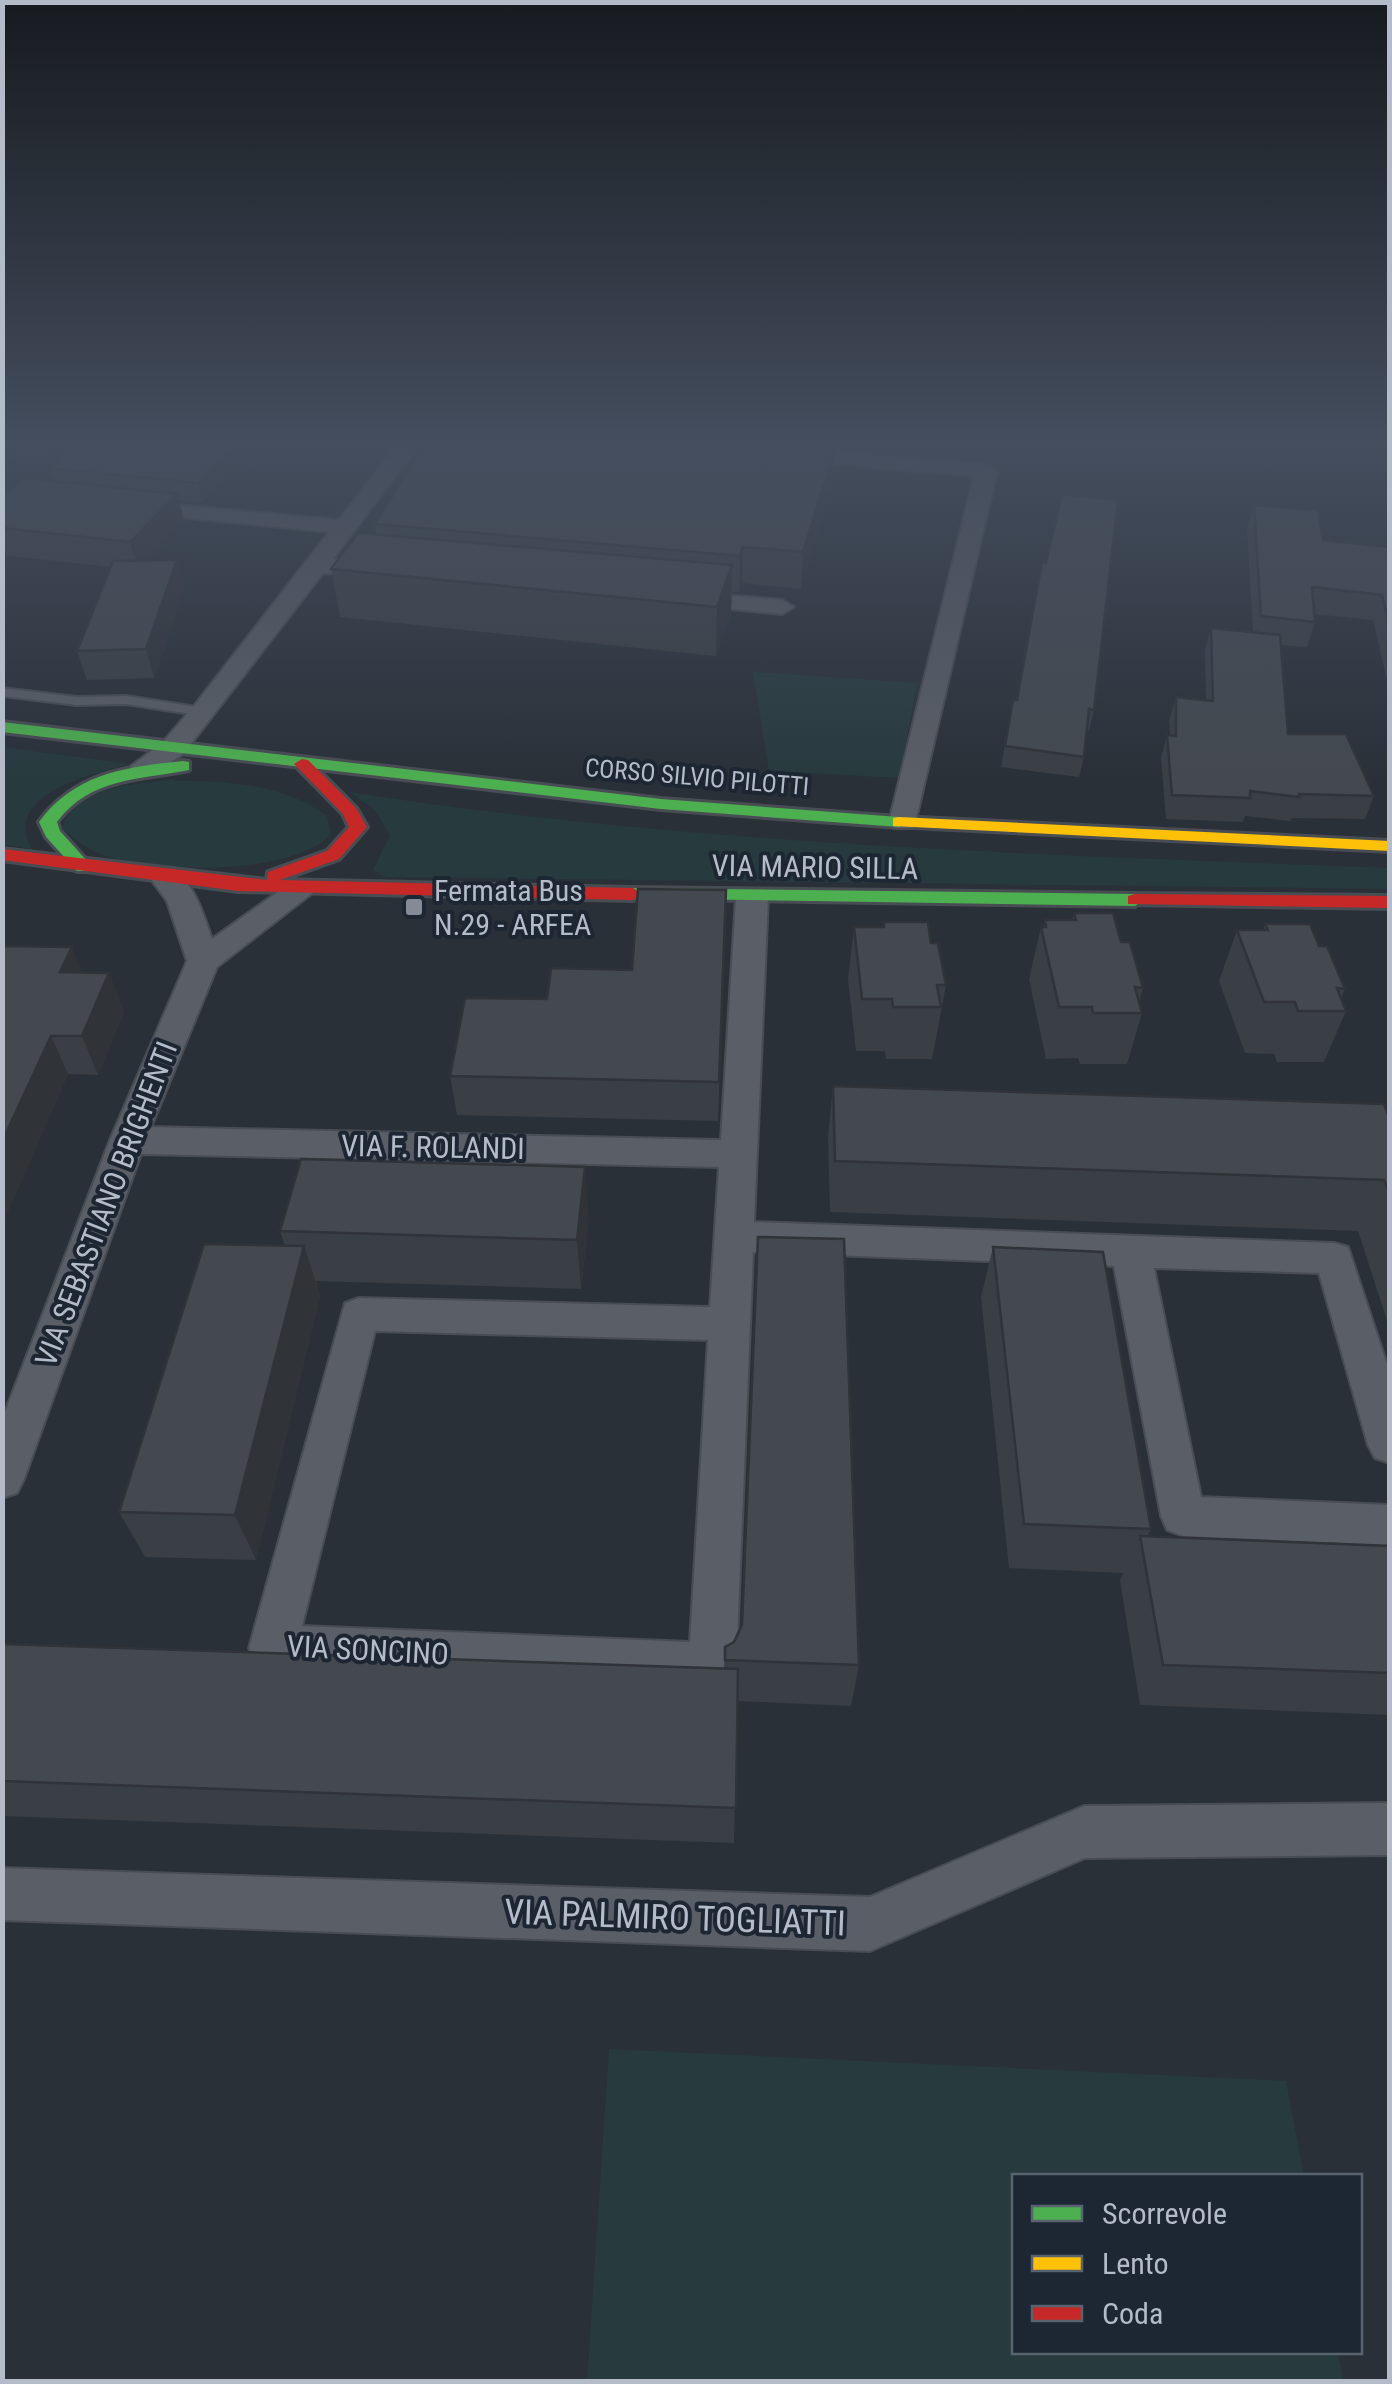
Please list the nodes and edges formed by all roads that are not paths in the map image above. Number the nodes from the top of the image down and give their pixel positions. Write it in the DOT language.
graph roads {
  1 [pos="322,557"];
  2 [pos="966,557"];
  3 [pos="316,565"];
  4 [pos="414,574"];
  5 [pos="646,594"];
  6 [pos="782,607"];
  7 [pos="2,692"];
  8 [pos="204,712"];
  9 [pos="2,727"];
  10 [pos="173,748"];
  11 [pos="254,758"];
  12 [pos="302,764"];
  13 [pos="135,772"];
  14 [pos="904,822"];
  15 [pos="1390,846"];
  16 [pos="2,854"];
  17 [pos="83,867"];
  18 [pos="165,878"];
  19 [pos="238,886"];
  20 [pos="304,888"];
  21 [pos="752,897"];
  22 [pos="1390,902"];
  23 [pos="203,961"];
  24 [pos="128,1140"];
  25 [pos="738,1154"];
  26 [pos="734,1236"];
  27 [pos="1131,1252"];
  28 [pos="730,1324"];
  29 [pos="1390,1445"];
  30 [pos="6,1461"];
  31 [pos="1390,1526"];
  32 [pos="1390,1830"];
  33 [pos="2,1894"];
  1 -- 3 [label="street"];
  2 -- 14 [label="street"];
  3 -- 4 [label="street"];
  3 -- 8 [label="street"];
  5 -- 6 [label="street"];
  7 -- 8 [label="lane"];
  8 -- 10 [label="street"];
  9 -- 10 [label="street, CORSO SILVIO PILOTTI"];
  10 -- 11 [label="street, CORSO SILVIO PILOTTI"];
  10 -- 13 [label="street"];
  11 -- 12 [label="street, CORSO SILVIO PILOTTI"];
  11 -- 13 [label="street"];
  12 -- 14 [label="street, CORSO SILVIO PILOTTI"];
  12 -- 19 [label="street"];
  13 -- 17 [label="street"];
  14 -- 15 [label="street, CORSO SILVIO PILOTTI"];
  16 -- 17 [label="street, VIA MARIO SILLA"];
  17 -- 18 [label="street, VIA MARIO SILLA"];
  18 -- 19 [label="street, VIA MARIO SILLA"];
  18 -- 23 [label="street"];
  19 -- 20 [label="street, VIA MARIO SILLA"];
  20 -- 21 [label="street, VIA MARIO SILLA"];
  20 -- 23 [label="street"];
  21 -- 22 [label="street, VIA MARIO SILLA"];
  21 -- 25 [label="street, VIA SONCINO"];
  23 -- 24 [label="street, VIA SEBASTIANO BRIGHENTI"];
  24 -- 25 [label="street, VIA F. ROLANDI"];
  24 -- 30 [label="street, VIA SEBASTIANO BRIGHENTI"];
  25 -- 26 [label="street, VIA SONCINO"];
  26 -- 27 [label="street"];
  26 -- 28 [label="street, VIA SONCINO"];
  27 -- 29 [label="street"];
  27 -- 31 [label="street"];
  28 -- 28 [label="street, VIA SONCINO"];
  32 -- 33 [label="street, VIA PALMIRO TOGLIATTI"];
}
